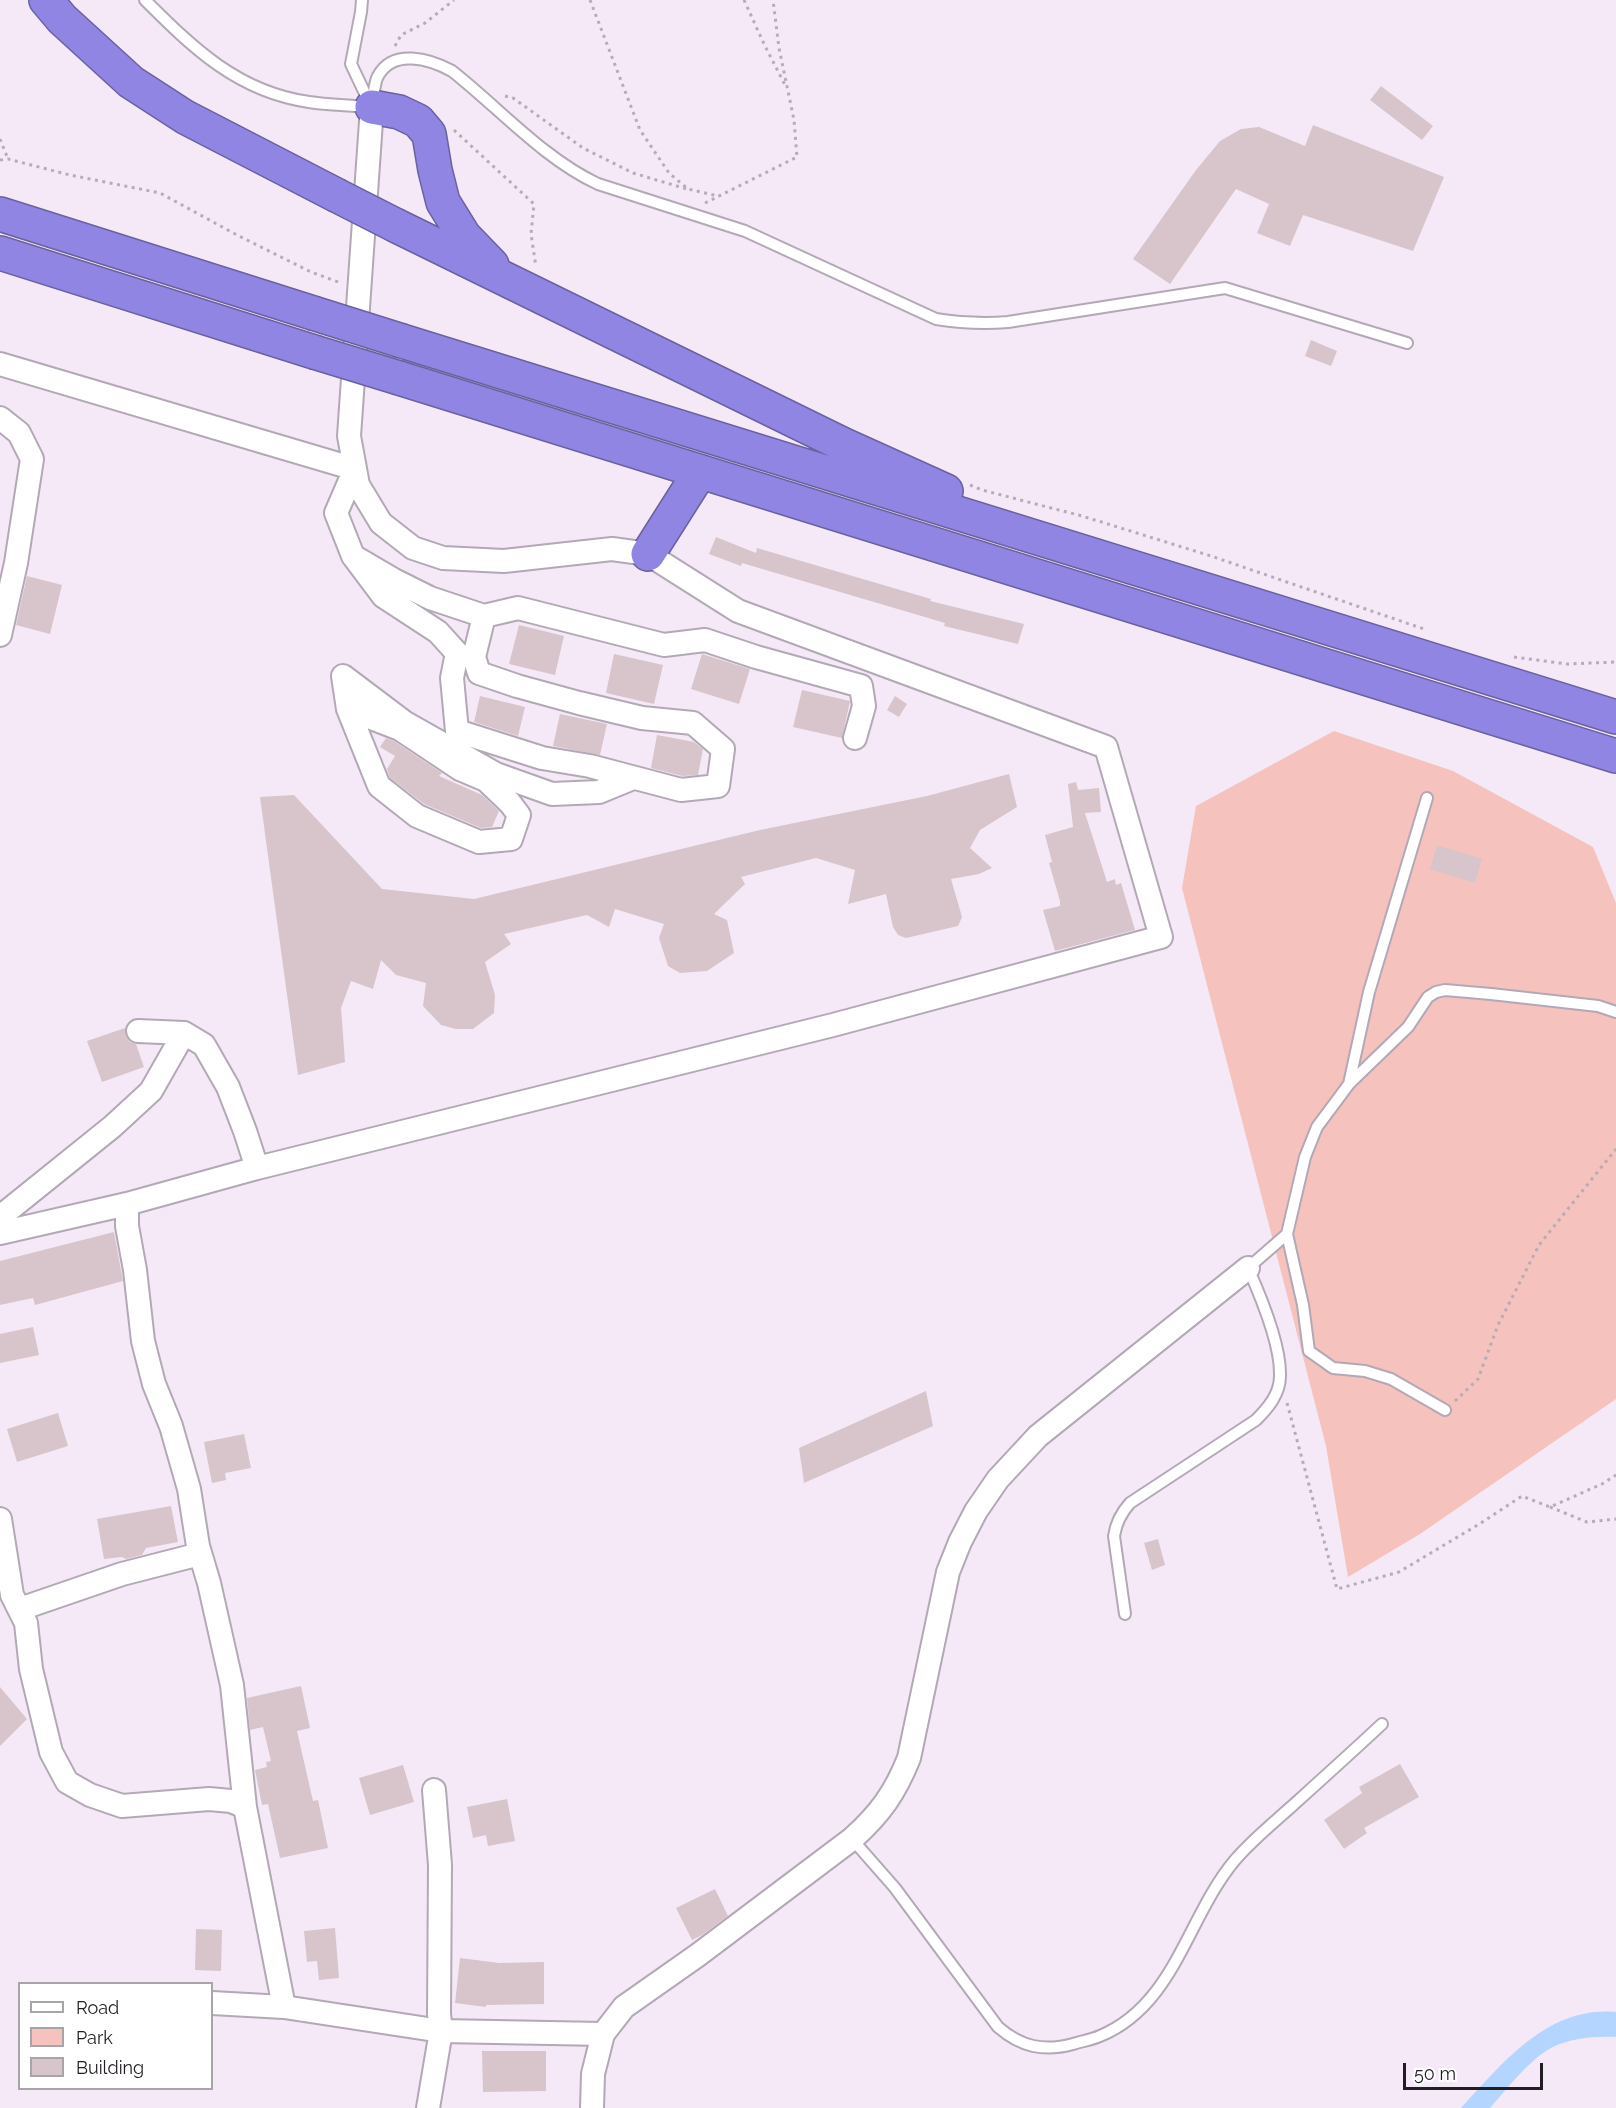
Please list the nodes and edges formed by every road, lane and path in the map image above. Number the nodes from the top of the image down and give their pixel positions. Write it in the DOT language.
graph roads {
  1 [pos="46,0"];
  2 [pos="145,0"];
  3 [pos="362,0"];
  4 [pos="454,0"];
  5 [pos="590,0"];
  6 [pos="744,0"];
  7 [pos="773,0"];
  8 [pos="384,67"];
  9 [pos="787,88"];
  10 [pos="478,92"];
  11 [pos="372,107"];
  12 [pos="448,126"];
  13 [pos="0,139"];
  14 [pos="8,159"];
  15 [pos="0,160"];
  16 [pos="688,189"];
  17 [pos="719,196"];
  18 [pos="687,212"];
  19 [pos="0,214"];
  20 [pos="0,253"];
  21 [pos="536,268"];
  22 [pos="0,275"];
  23 [pos="506,279"];
  24 [pos="360,290"];
  25 [pos="1407,343"];
  26 [pos="305,349"];
  27 [pos="0,364"];
  28 [pos="0,418"];
  29 [pos="355,469"];
  30 [pos="700,472"];
  31 [pos="963,482"];
  32 [pos="648,554"];
  33 [pos="352,556"];
  34 [pos="484,616"];
  35 [pos="1434,632"];
  36 [pos="0,635"];
  37 [pos="1401,651"];
  38 [pos="1506,655"];
  39 [pos="1616,662"];
  40 [pos="348,709"];
  41 [pos="1616,717"];
  42 [pos="855,738"];
  43 [pos="1616,756"];
  44 [pos="633,778"];
  45 [pos="1427,798"];
  46 [pos="1616,1012"];
  47 [pos="138,1031"];
  48 [pos="184,1033"];
  49 [pos="1349,1084"];
  50 [pos="1616,1149"];
  51 [pos="257,1168"];
  52 [pos="128,1204"];
  53 [pos="0,1217"];
  54 [pos="0,1233"];
  55 [pos="1287,1234"];
  56 [pos="1248,1268"];
  57 [pos="1280,1376"];
  58 [pos="1445,1410"];
  59 [pos="1616,1475"];
  60 [pos="1550,1507"];
  61 [pos="0,1519"];
  62 [pos="1616,1519"];
  63 [pos="200,1554"];
  64 [pos="11,1603"];
  65 [pos="1125,1614"];
  66 [pos="1382,1724"];
  67 [pos="434,1790"];
  68 [pos="246,1808"];
  69 [pos="852,1839"];
  70 [pos="213,2003"];
  71 [pos="284,2007"];
  72 [pos="441,2031"];
  73 [pos="603,2034"];
  74 [pos="428,2108"];
  75 [pos="592,2108"];
  1 -- 23 [label="highway, bridge"];
  2 -- 11 [label="lane"];
  3 -- 11 [label="lane"];
  4 -- 8 [label="path"];
  5 -- 16 [label="path"];
  6 -- 9 [label="path"];
  7 -- 9 [label="path"];
  8 -- 10 [label="lane"];
  8 -- 11 [label="lane"];
  9 -- 17 [label="path"];
  10 -- 16 [label="path"];
  10 -- 18 [label="lane"];
  11 -- 23 [label="highway"];
  11 -- 24 [label="street"];
  12 -- 21 [label="path"];
  13 -- 14 [label="path"];
  14 -- 15 [label="path"];
  14 -- 24 [label="path"];
  16 -- 17 [label="path"];
  17 -- 18 [label="path"];
  18 -- 25 [label="lane"];
  19 -- 37 [label="highway, bridge"];
  20 -- 26 [label="highway"];
  22 -- 26 [label="highway"];
  23 -- 37 [label="highway"];
  24 -- 29 [label="street"];
  26 -- 30 [label="highway, bridge"];
  27 -- 29 [label="street"];
  28 -- 36 [label="street"];
  29 -- 32 [label="street"];
  29 -- 33 [label="street"];
  30 -- 32 [label="highway"];
  30 -- 43 [label="highway"];
  31 -- 35 [label="path"];
  32 -- 51 [label="street"];
  33 -- 34 [label="street"];
  33 -- 44 [label="street"];
  34 -- 42 [label="street"];
  34 -- 44 [label="street"];
  37 -- 41 [label="highway"];
  38 -- 39 [label="path"];
  40 -- 40 [label="street"];
  40 -- 44 [label="street"];
  45 -- 49 [label="lane"];
  46 -- 49 [label="lane"];
  47 -- 48 [label="street"];
  48 -- 51 [label="street"];
  48 -- 53 [label="street"];
  49 -- 55 [label="lane"];
  50 -- 58 [label="path"];
  51 -- 52 [label="street"];
  52 -- 54 [label="street"];
  52 -- 63 [label="street"];
  55 -- 56 [label="lane"];
  55 -- 58 [label="lane"];
  56 -- 57 [label="lane"];
  56 -- 69 [label="street"];
  57 -- 60 [label="path"];
  57 -- 65 [label="lane"];
  59 -- 60 [label="path"];
  60 -- 62 [label="path"];
  61 -- 64 [label="street"];
  63 -- 64 [label="street"];
  63 -- 68 [label="street"];
  64 -- 68 [label="street"];
  66 -- 69 [label="lane"];
  67 -- 72 [label="street"];
  68 -- 71 [label="street"];
  69 -- 73 [label="street"];
  70 -- 71 [label="street"];
  71 -- 72 [label="street"];
  72 -- 73 [label="street"];
  72 -- 74 [label="street"];
  73 -- 75 [label="street"];
}
